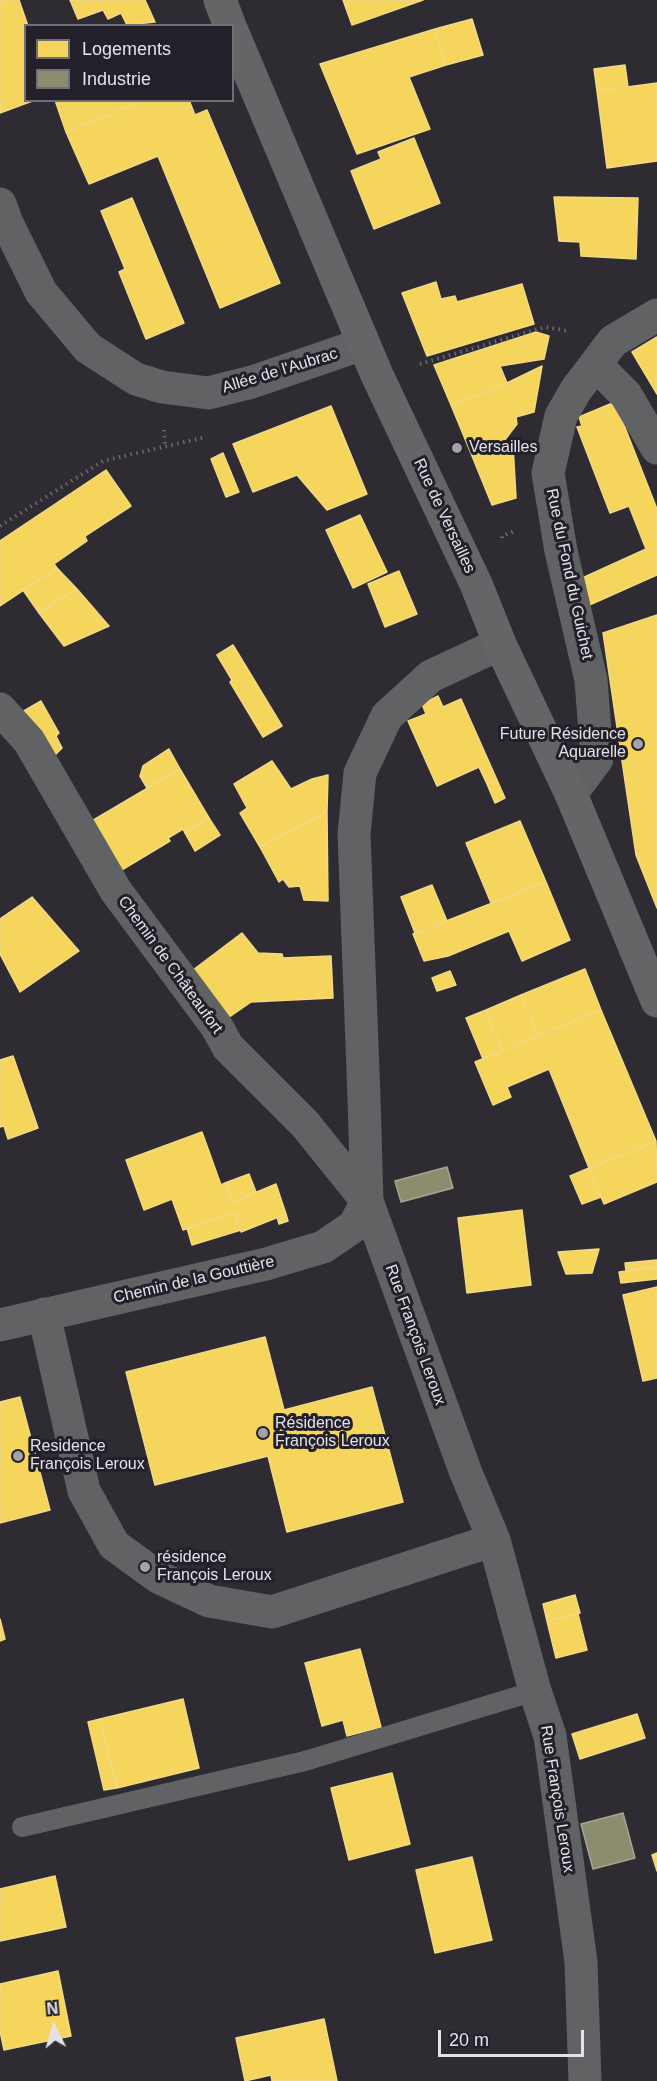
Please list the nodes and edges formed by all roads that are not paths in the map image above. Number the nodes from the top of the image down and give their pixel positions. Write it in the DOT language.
graph roads {
  1 [pos="220,0"];
  2 [pos="229,24"];
  3 [pos="234,36"];
  4 [pos="0,204"];
  5 [pos="657,315"];
  6 [pos="363,344"];
  7 [pos="604,353"];
  8 [pos="657,448"];
  9 [pos="500,644"];
  10 [pos="0,709"];
  11 [pos="571,794"];
  12 [pos="657,1001"];
  13 [pos="367,1201"];
  14 [pos="44,1314"];
  15 [pos="0,1325"];
  16 [pos="494,1540"];
  17 [pos="535,1691"];
  18 [pos="22,1827"];
  19 [pos="585,2081"];
  1 -- 2 [label="main road"];
  3 -- 6 [label="main road, Rue de Versailles"];
  4 -- 6 [label="street, Allée de l'Aubrac"];
  5 -- 7 [label="street, Rue du Fond du Guichet"];
  6 -- 9 [label="main road, Rue de Versailles"];
  7 -- 8 [label="street"];
  7 -- 11 [label="street, Rue du Fond du Guichet"];
  9 -- 11 [label="main road, Rue de Versailles"];
  9 -- 13 [label="street, Rue François Leroux"];
  10 -- 13 [label="street, Chemin de Châteaufort"];
  11 -- 12 [label="main road, Rue de Versailles"];
  13 -- 14 [label="street, Chemin de la Gouttière"];
  13 -- 16 [label="street, Rue François Leroux"];
  14 -- 15 [label="street, Chemin de la Gouttière"];
  14 -- 16 [label="street"];
  16 -- 17 [label="street, Rue François Leroux"];
  17 -- 18 [label="lane"];
  17 -- 19 [label="street, Rue François Leroux"];
}
